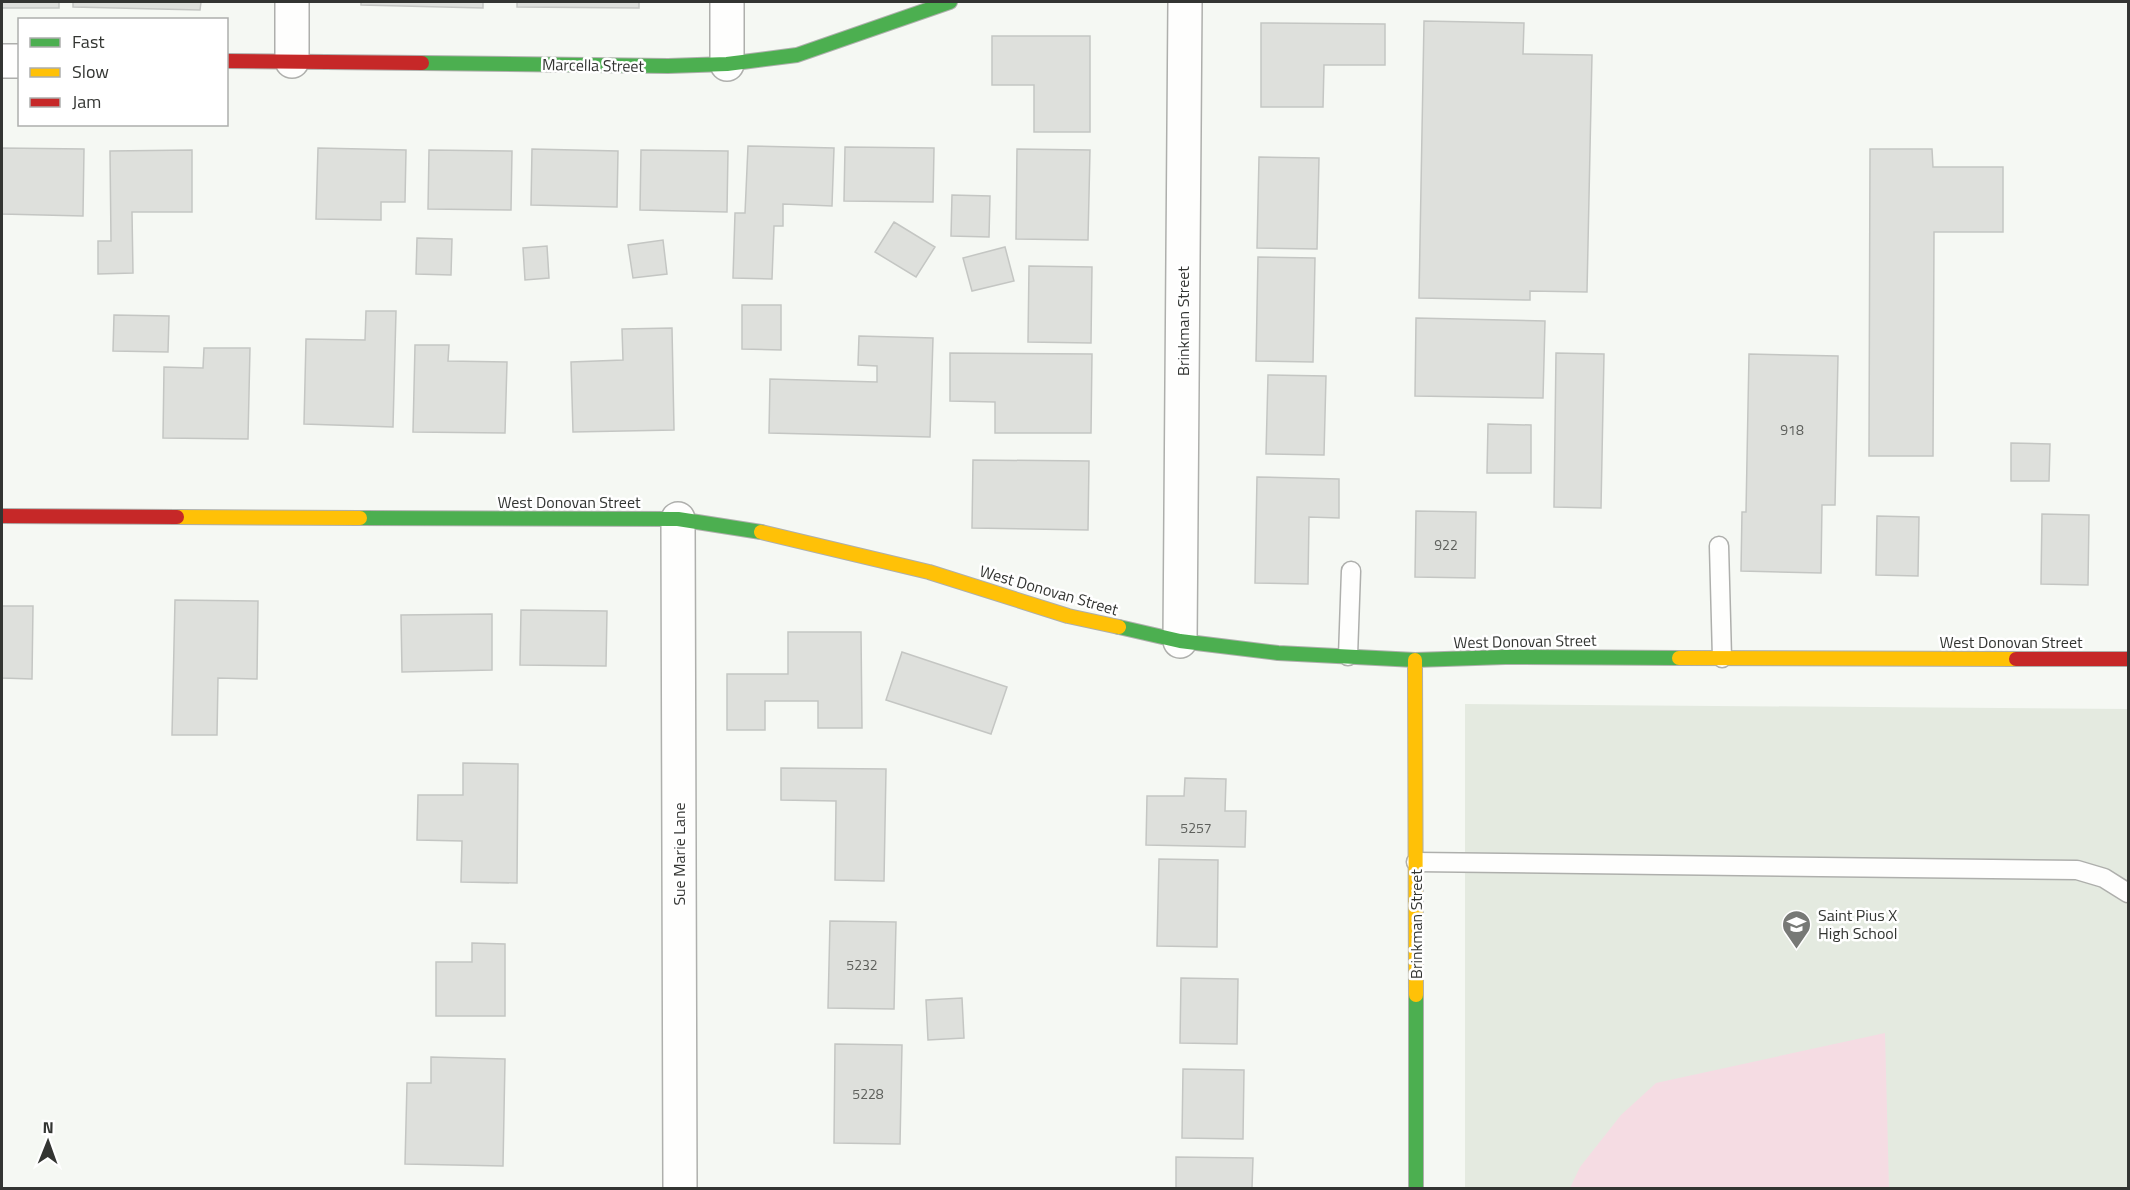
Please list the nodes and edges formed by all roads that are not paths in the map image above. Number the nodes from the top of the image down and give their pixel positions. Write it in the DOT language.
graph roads {
  1 [pos="292,2"];
  2 [pos="727,2"];
  3 [pos="950,2"];
  4 [pos="1185,2"];
  5 [pos="2,61"];
  6 [pos="18,61"];
  7 [pos="228,61"];
  8 [pos="292,62"];
  9 [pos="727,64"];
  10 [pos="2,516"];
  11 [pos="678,519"];
  12 [pos="1719,546"];
  13 [pos="1351,571"];
  14 [pos="1180,641"];
  15 [pos="1348,656"];
  16 [pos="1722,658"];
  17 [pos="2128,659"];
  18 [pos="1415,660"];
  19 [pos="1416,862"];
  20 [pos="2128,893"];
  21 [pos="680,1188"];
  22 [pos="1416,1188"];
  1 -- 8 [label="street"];
  2 -- 9 [label="street"];
  3 -- 9 [label="street, Marcella Street"];
  4 -- 14 [label="street, Brinkman Street"];
  5 -- 6 [label="street"];
  7 -- 8 [label="street, Marcella Street"];
  8 -- 9 [label="street, Marcella Street"];
  10 -- 11 [label="street, West Donovan Street"];
  11 -- 14 [label="street, West Donovan Street"];
  11 -- 21 [label="street, Sue Marie Lane"];
  12 -- 16 [label="lane"];
  13 -- 15 [label="lane"];
  14 -- 15 [label="street, West Donovan Street"];
  15 -- 18 [label="street, West Donovan Street"];
  16 -- 17 [label="street, West Donovan Street"];
  16 -- 18 [label="street, West Donovan Street"];
  18 -- 19 [label="street, Brinkman Street"];
  19 -- 20 [label="lane"];
  19 -- 22 [label="street, Brinkman Street"];
}
